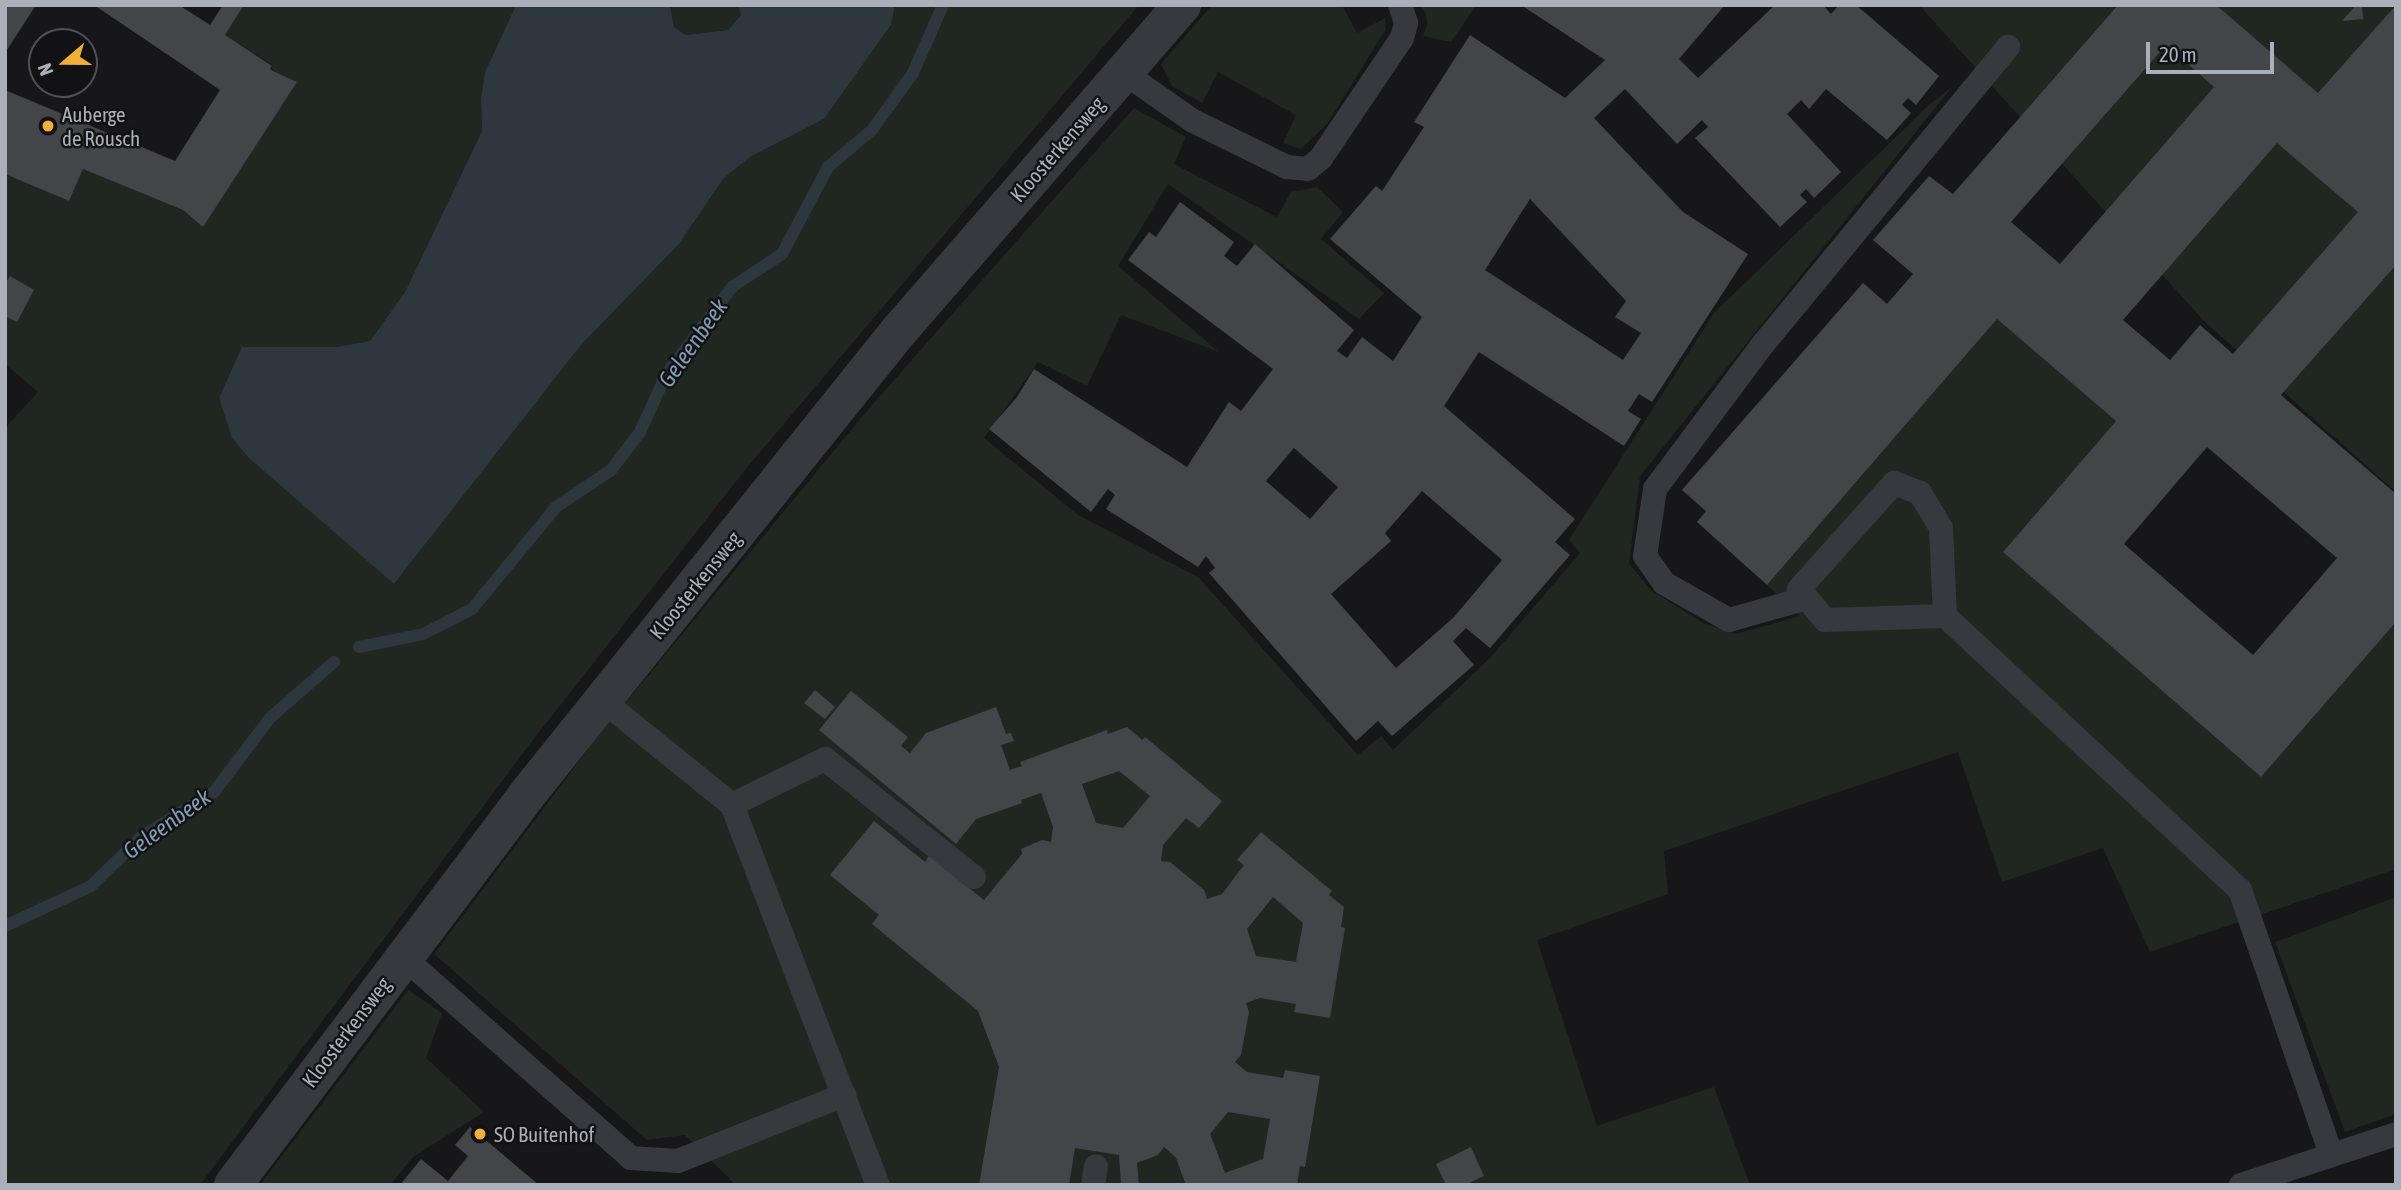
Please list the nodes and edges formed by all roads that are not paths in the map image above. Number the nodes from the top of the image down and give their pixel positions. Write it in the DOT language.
graph roads {
  1 [pos="1182,5"];
  2 [pos="1400,5"];
  3 [pos="2008,47"];
  4 [pos="1124,72"];
  5 [pos="1807,598"];
  6 [pos="1945,616"];
  7 [pos="602,700"];
  8 [pos="732,805"];
  9 [pos="974,877"];
  10 [pos="402,957"];
  11 [pos="844,1095"];
  12 [pos="2396,1134"];
  13 [pos="2331,1155"];
  14 [pos="233,1185"];
  15 [pos="878,1185"];
  16 [pos="2241,1185"];
  1 -- 4 [label="street, Kloosterkensweg"];
  2 -- 4 [label="lane"];
  3 -- 5 [label="lane"];
  4 -- 7 [label="street, Kloosterkensweg"];
  5 -- 6 [label="lane"];
  5 -- 6 [label="lane"];
  6 -- 13 [label="lane"];
  7 -- 8 [label="lane"];
  7 -- 10 [label="street, Kloosterkensweg"];
  8 -- 9 [label="lane"];
  8 -- 11 [label="lane"];
  10 -- 11 [label="lane"];
  10 -- 14 [label="street, Kloosterkensweg"];
  11 -- 15 [label="lane"];
  12 -- 13 [label="lane"];
  13 -- 16 [label="lane"];
}
